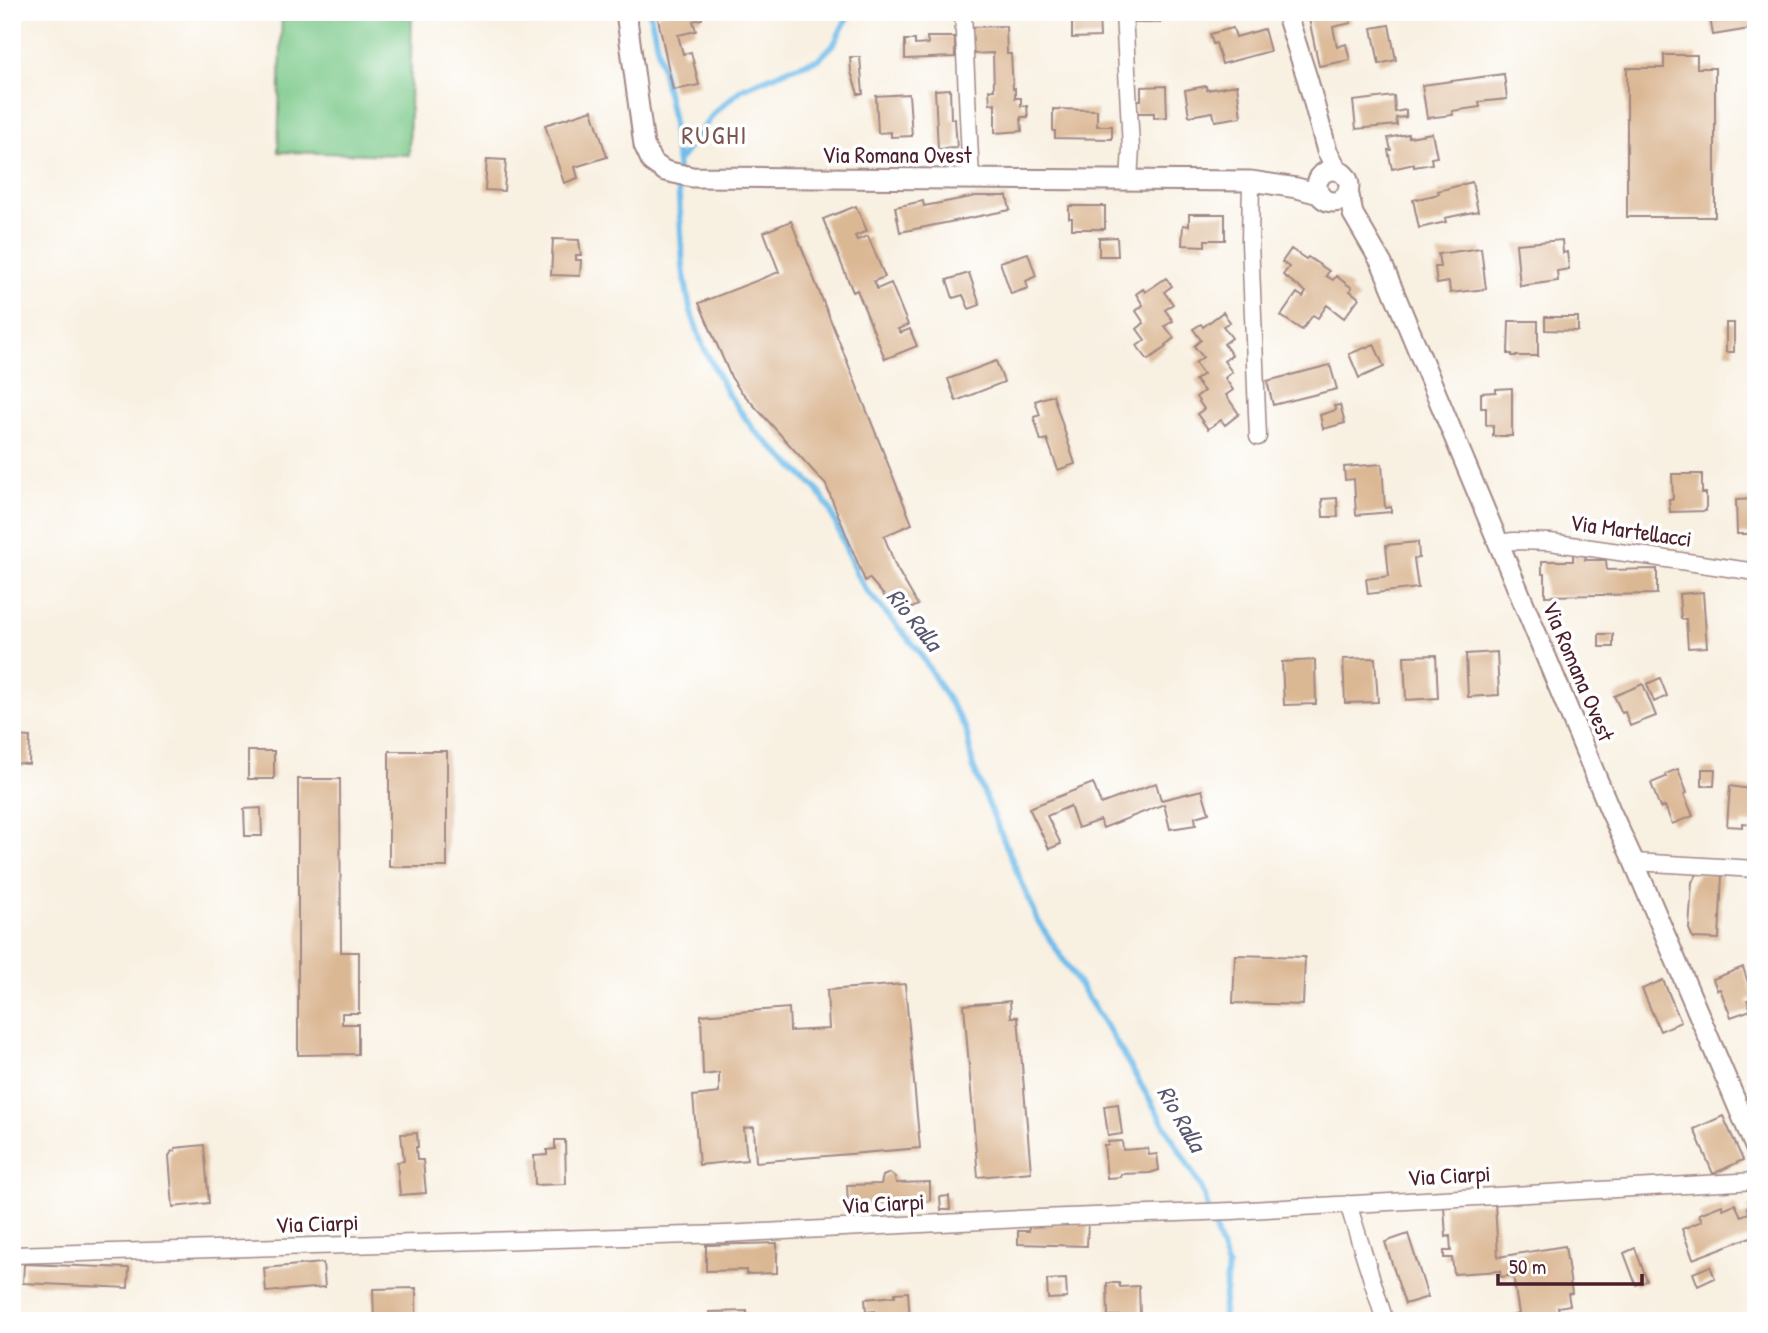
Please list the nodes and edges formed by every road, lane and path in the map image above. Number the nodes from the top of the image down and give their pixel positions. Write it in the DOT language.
graph roads {
  1 [pos="626,12"];
  2 [pos="963,12"];
  3 [pos="1124,12"];
  4 [pos="1286,12"];
  5 [pos="971,179"];
  6 [pos="1129,180"];
  7 [pos="1251,181"];
  8 [pos="1331,184"];
  9 [pos="1258,437"];
  10 [pos="1499,543"];
  11 [pos="1756,572"];
  12 [pos="1634,862"];
  13 [pos="1756,869"];
  14 [pos="1756,1149"];
  15 [pos="1756,1181"];
  16 [pos="1348,1204"];
  17 [pos="12,1255"];
  18 [pos="1385,1321"];
  1 -- 5 [label="street, Via Romana Ovest"];
  2 -- 5 [label="street"];
  3 -- 6 [label="street"];
  4 -- 8 [label="street"];
  5 -- 6 [label="street, Via Romana Ovest"];
  6 -- 7 [label="street, Via Romana Ovest"];
  7 -- 8 [label="street, Via Romana Ovest"];
  7 -- 9 [label="street"];
  8 -- 10 [label="street, Via Romana Ovest"];
  10 -- 11 [label="street, Via Martellacci"];
  10 -- 12 [label="street, Via Romana Ovest"];
  12 -- 13 [label="street"];
  12 -- 14 [label="street, Via Romana Ovest"];
  15 -- 16 [label="street, Via Ciarpi"];
  16 -- 17 [label="street, Via Ciarpi"];
  16 -- 18 [label="street"];
}
